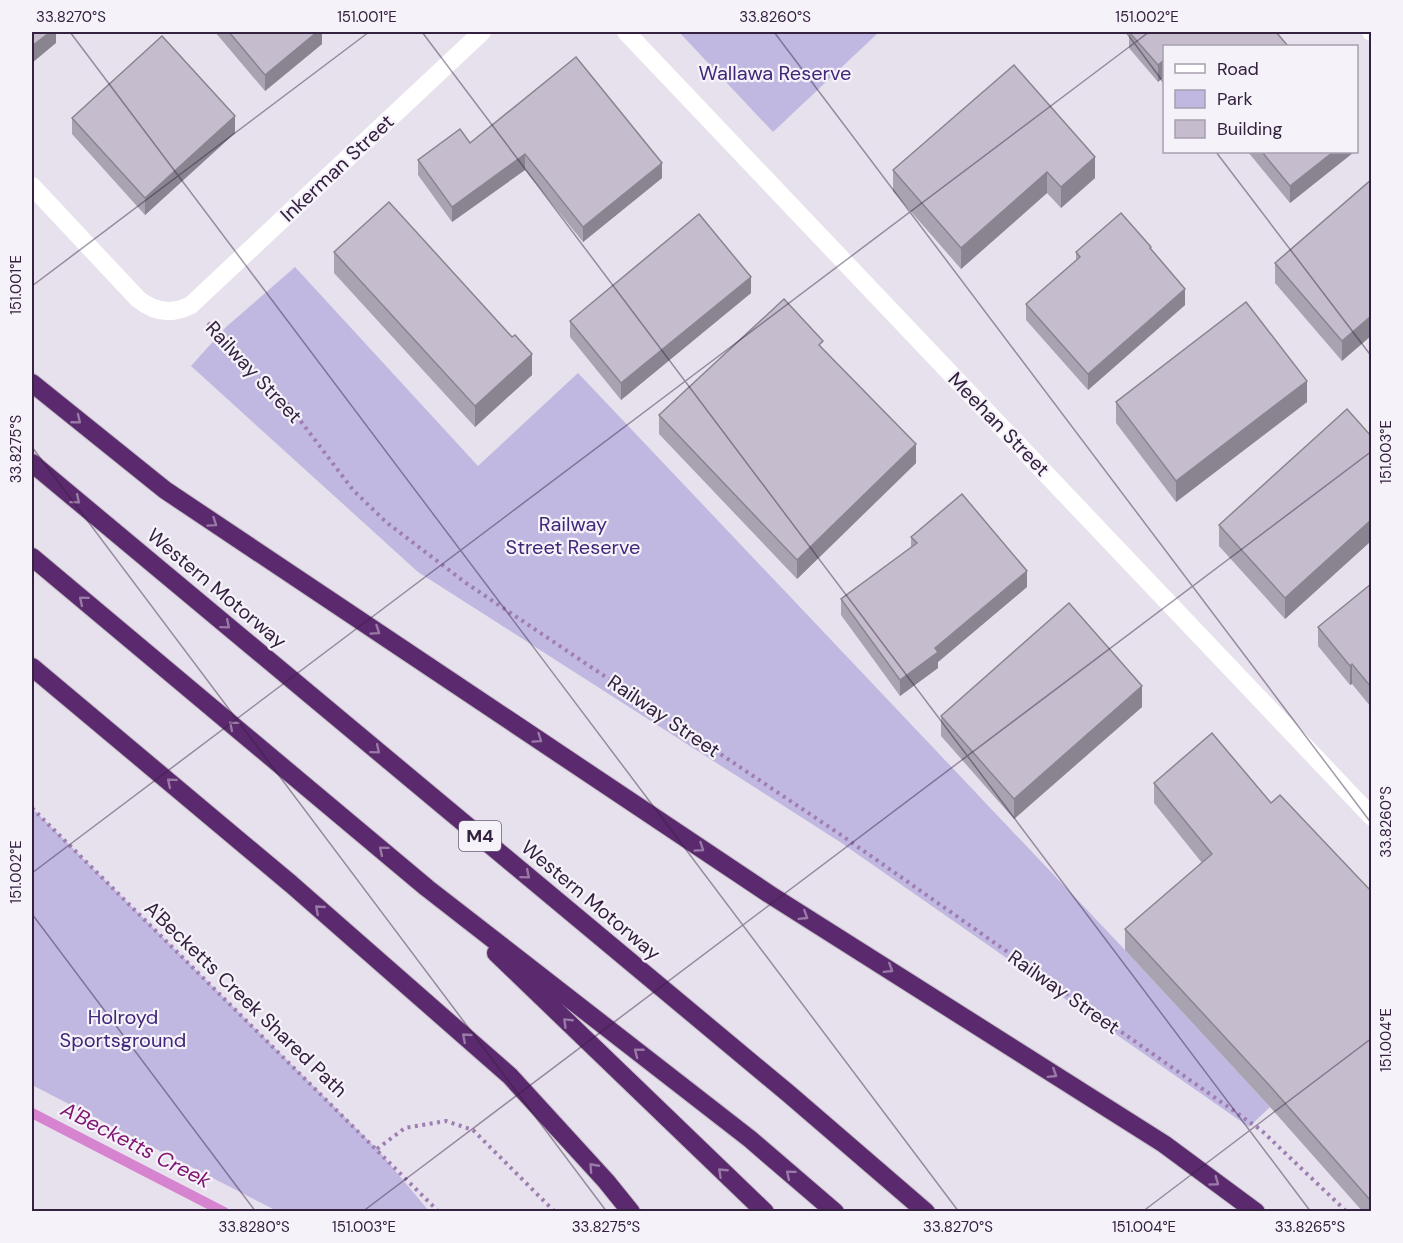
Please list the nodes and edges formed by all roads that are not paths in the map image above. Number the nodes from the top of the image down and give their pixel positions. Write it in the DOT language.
graph roads {
  1 [pos="482,32"];
  2 [pos="626,32"];
  3 [pos="32,186"];
  4 [pos="191,305"];
  5 [pos="32,383"];
  6 [pos="32,463"];
  7 [pos="32,556"];
  8 [pos="32,667"];
  9 [pos="1371,817"];
  10 [pos="428,888"];
  11 [pos="631,1212"];
  12 [pos="765,1212"];
  13 [pos="835,1212"];
  14 [pos="926,1212"];
  15 [pos="1256,1212"];
  1 -- 4 [label="street, Inkerman Street"];
  2 -- 9 [label="street, Meehan Street"];
  3 -- 4 [label="street, Railway Street"];
  5 -- 15 [label="highway, one-way"];
  6 -- 14 [label="highway, Western Motorway / M4, one-way"];
  10 -- 7 [label="highway, one-way"];
  11 -- 8 [label="highway, one-way"];
  12 -- 10 [label="highway, one-way"];
  13 -- 10 [label="highway, one-way"];
}
